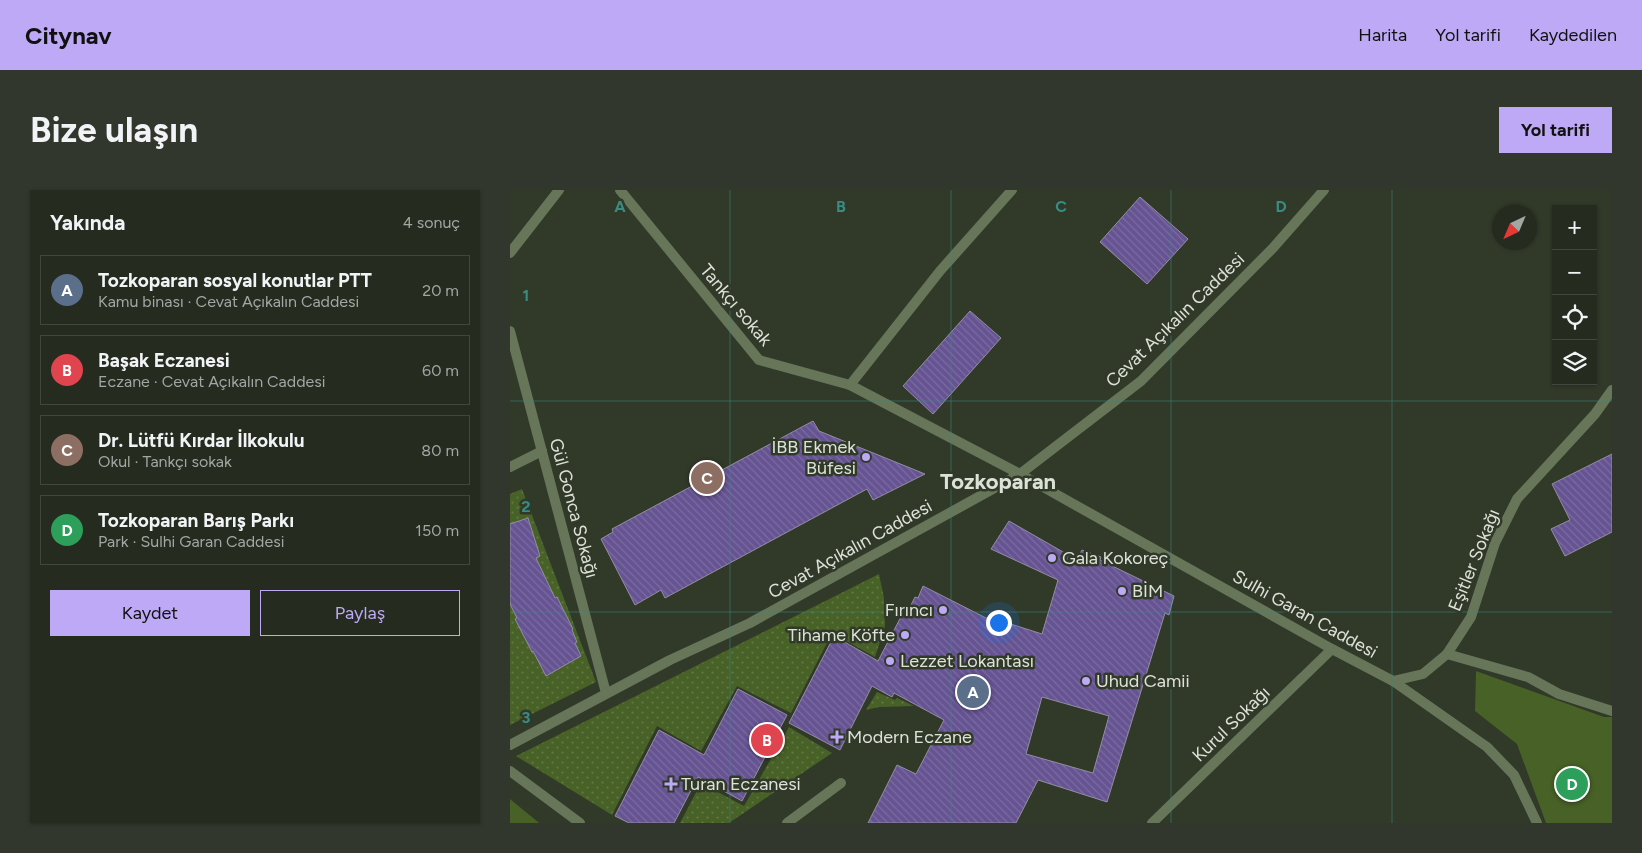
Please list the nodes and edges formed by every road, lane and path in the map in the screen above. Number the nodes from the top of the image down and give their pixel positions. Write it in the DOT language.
graph roads {
  1 [pos="559,190"];
  2 [pos="620,190"];
  3 [pos="1012,190"];
  4 [pos="1324,190"];
  5 [pos="510,254"];
  6 [pos="510,331"];
  7 [pos="850,385"];
  8 [pos="1612,390"];
  9 [pos="542,451"];
  10 [pos="510,467"];
  11 [pos="1020,474"];
  12 [pos="1332,649"];
  13 [pos="1447,654"];
  14 [pos="1394,681"];
  15 [pos="606,694"];
  16 [pos="1612,712"];
  17 [pos="510,745"];
  18 [pos="510,771"];
  19 [pos="841,783"];
  20 [pos="580,823"];
  21 [pos="786,823"];
  22 [pos="1152,823"];
  23 [pos="1537,823"];
  1 -- 5 [label="street"];
  2 -- 7 [label="street, Tankçı sokak"];
  3 -- 7 [label="street"];
  4 -- 11 [label="street, Cevat Açıkalın Caddesi"];
  6 -- 9 [label="street, Gül Gonca Sokağı"];
  7 -- 11 [label="street, Tankçı sokak"];
  8 -- 13 [label="street, Eşitler Sokağı"];
  9 -- 10 [label="street"];
  9 -- 15 [label="street, Gül Gonca Sokağı"];
  11 -- 12 [label="street, Sulhi Garan Caddesi"];
  11 -- 15 [label="street, Cevat Açıkalın Caddesi"];
  12 -- 14 [label="street, Sulhi Garan Caddesi"];
  12 -- 22 [label="street, Kurul Sokağı"];
  13 -- 14 [label="street, Eşitler Sokağı"];
  13 -- 16 [label="street"];
  14 -- 23 [label="street, Sulhi Garan Caddesi"];
  15 -- 17 [label="street, Cevat Açıkalın Caddesi"];
  18 -- 20 [label="street"];
  19 -- 21 [label="street"];
}
